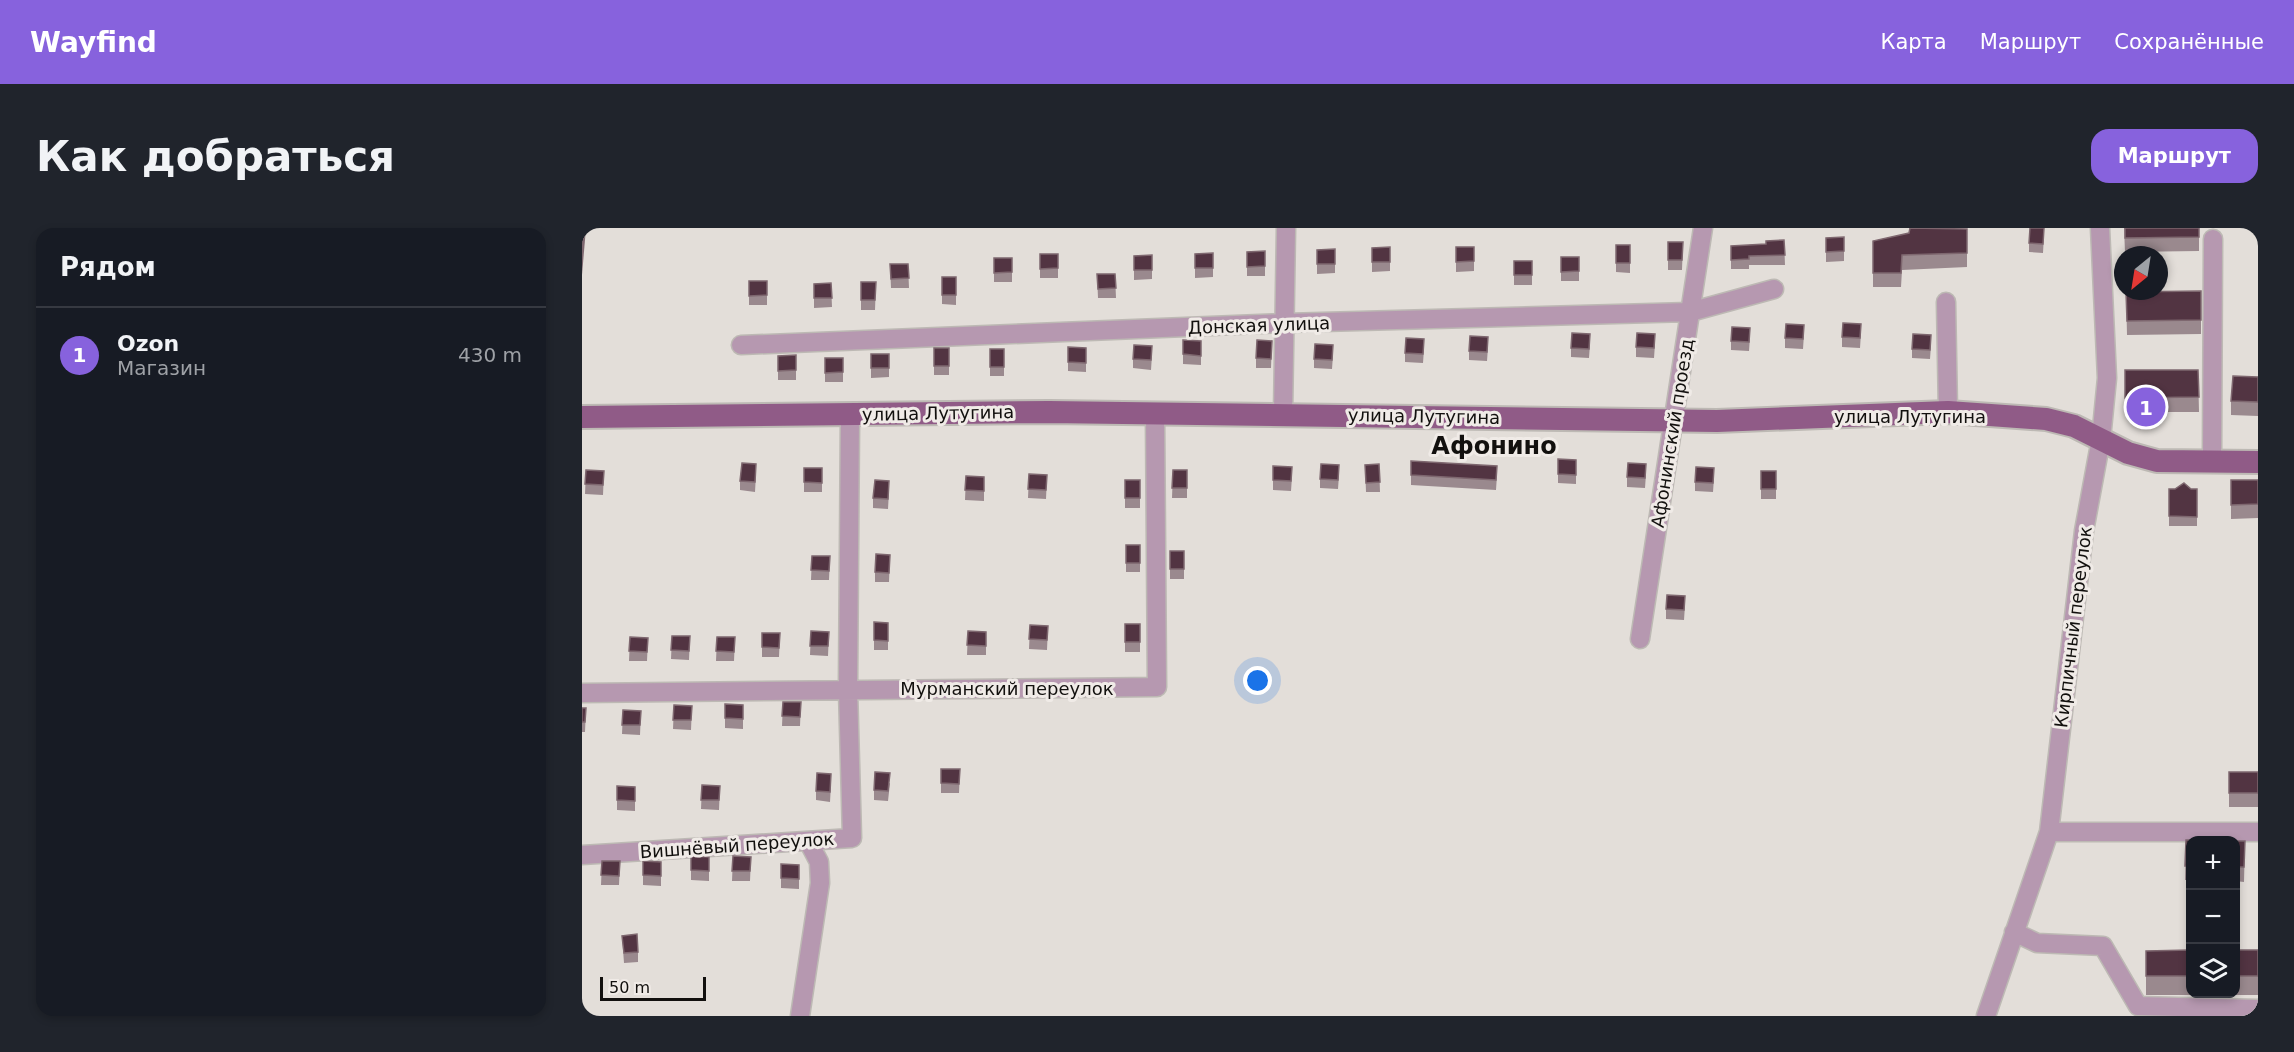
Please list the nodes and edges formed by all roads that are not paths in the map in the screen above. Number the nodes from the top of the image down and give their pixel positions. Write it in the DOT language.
graph roads {
  1 [pos="1286,228"];
  2 [pos="1703,228"];
  3 [pos="2100,228"];
  4 [pos="2213,239"];
  5 [pos="1774,290"];
  6 [pos="1946,302"];
  7 [pos="1690,312"];
  8 [pos="1286,323"];
  9 [pos="741,345"];
  10 [pos="582,404"];
  11 [pos="1155,412"];
  12 [pos="1948,412"];
  13 [pos="1283,414"];
  14 [pos="850,415"];
  15 [pos="592,417"];
  16 [pos="1674,419"];
  17 [pos="2101,439"];
  18 [pos="2212,462"];
  19 [pos="2258,462"];
  20 [pos="1640,639"];
  21 [pos="848,689"];
  22 [pos="582,693"];
  23 [pos="2049,832"];
  24 [pos="2258,832"];
  25 [pos="808,841"];
  26 [pos="582,855"];
  27 [pos="2014,932"];
  28 [pos="2258,1009"];
  29 [pos="800,1016"];
  30 [pos="1986,1016"];
  1 -- 8 [label="street"];
  2 -- 7 [label="street, Афонинский проезд"];
  3 -- 17 [label="street, Кирпичный переулок"];
  4 -- 18 [label="street"];
  5 -- 7 [label="street, Донская улица"];
  6 -- 12 [label="street"];
  7 -- 8 [label="street, Донская улица"];
  7 -- 16 [label="street, Афонинский проезд"];
  8 -- 9 [label="street, Донская улица"];
  8 -- 13 [label="street"];
  10 -- 15 [label="main road"];
  11 -- 13 [label="main road, улица Лутугина"];
  11 -- 14 [label="main road, улица Лутугина"];
  11 -- 21 [label="street, Мурманский переулок"];
  12 -- 16 [label="main road, улица Лутугина"];
  12 -- 17 [label="main road, улица Лутугина"];
  13 -- 16 [label="main road, улица Лутугина"];
  14 -- 15 [label="main road, улица Лутугина"];
  14 -- 21 [label="street"];
  16 -- 20 [label="street, Афонинский проезд"];
  17 -- 18 [label="main road, улица Лутугина"];
  17 -- 23 [label="street, Кирпичный переулок"];
  18 -- 19 [label="main road, улица Лутугина"];
  21 -- 22 [label="street, Мурманский переулок"];
  21 -- 25 [label="street, Вишнёвый переулок"];
  23 -- 24 [label="street"];
  23 -- 27 [label="street, Кирпичный переулок"];
  25 -- 26 [label="street, Вишнёвый переулок"];
  25 -- 29 [label="street"];
  27 -- 28 [label="street"];
  27 -- 30 [label="street, Кирпичный переулок"];
}
